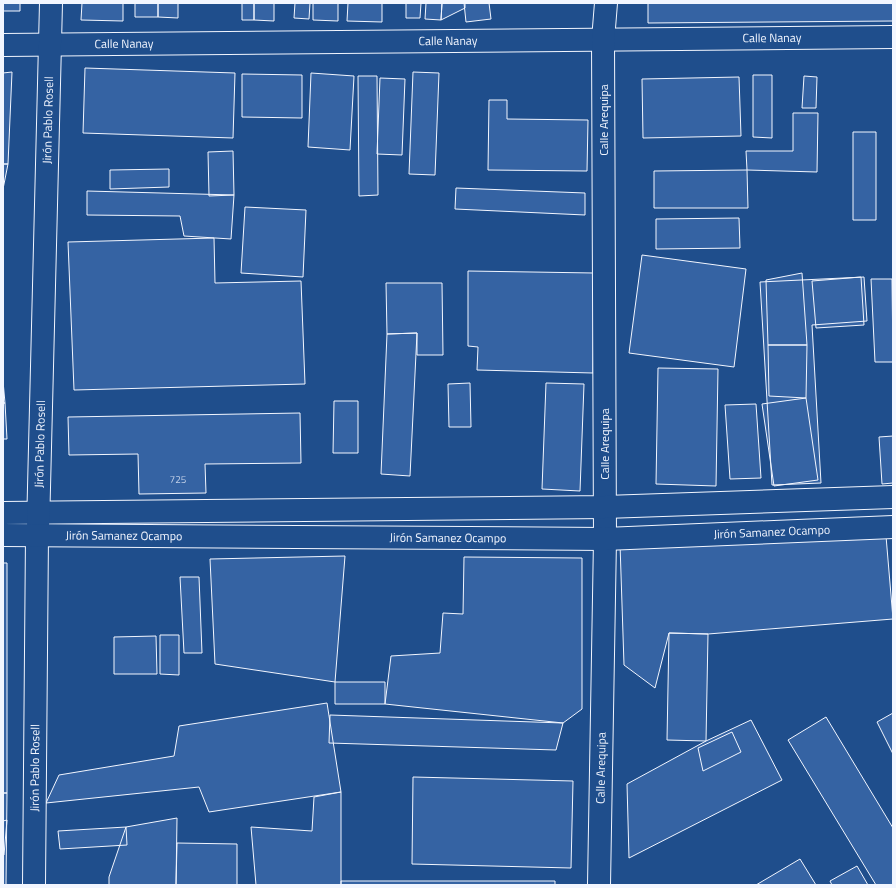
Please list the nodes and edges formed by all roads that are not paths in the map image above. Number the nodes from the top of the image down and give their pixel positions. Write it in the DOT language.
graph roads {
  1 [pos="51,3"];
  2 [pos="606,3"];
  3 [pos="893,37"];
  4 [pos="603,40"];
  5 [pos="50,44"];
  6 [pos="3,45"];
  7 [pos="893,497"];
  8 [pos="605,507"];
  9 [pos="3,513"];
  10 [pos="38,514"];
  11 [pos="893,527"];
  12 [pos="3,535"];
  13 [pos="38,536"];
  14 [pos="605,539"];
  15 [pos="34,885"];
  16 [pos="599,885"];
  1 -- 5 [label="street, Jirón Pablo Rosell"];
  2 -- 4 [label="street, Calle Arequipa"];
  3 -- 4 [label="street, Calle Nanay"];
  4 -- 5 [label="street, Calle Nanay"];
  4 -- 8 [label="street, Calle Arequipa"];
  5 -- 6 [label="street, Calle Nanay"];
  5 -- 10 [label="street, Jirón Pablo Rosell"];
  7 -- 8 [label="street, Jirón Samanez Ocampo"];
  8 -- 10 [label="street, Jirón Samanez Ocampo"];
  8 -- 14 [label="street, Calle Arequipa"];
  9 -- 10 [label="street, Jirón Samanez Ocampo"];
  10 -- 13 [label="street, Jirón Pablo Rosell"];
  11 -- 14 [label="street, Jirón Samanez Ocampo"];
  12 -- 13 [label="street, Jirón Samanez Ocampo"];
  13 -- 14 [label="street, Jirón Samanez Ocampo"];
  13 -- 15 [label="street, Jirón Pablo Rosell"];
  14 -- 16 [label="street, Calle Arequipa"];
}
